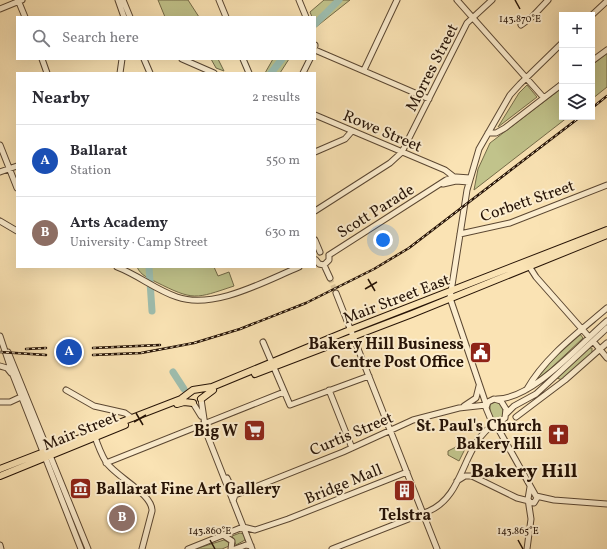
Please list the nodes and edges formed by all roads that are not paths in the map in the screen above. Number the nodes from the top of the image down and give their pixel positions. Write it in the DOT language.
graph roads {
  1 [pos="19,0"];
  2 [pos="118,0"];
  3 [pos="122,0"];
  4 [pos="219,0"];
  5 [pos="299,0"];
  6 [pos="397,0"];
  7 [pos="457,0"];
  8 [pos="492,0"];
  9 [pos="548,0"];
  10 [pos="607,1"];
  11 [pos="0,9"];
  12 [pos="595,12"];
  13 [pos="25,16"];
  14 [pos="124,16"];
  15 [pos="130,16"];
  16 [pos="226,16"];
  17 [pos="306,16"];
  18 [pos="473,17"];
  19 [pos="521,25"];
  20 [pos="559,47"];
  21 [pos="316,50"];
  22 [pos="607,50"];
  23 [pos="595,59"];
  24 [pos="42,60"];
  25 [pos="122,60"];
  26 [pos="144,60"];
  27 [pos="184,60"];
  28 [pos="243,60"];
  29 [pos="310,60"];
  30 [pos="364,70"];
  31 [pos="47,72"];
  32 [pos="120,72"];
  33 [pos="150,72"];
  34 [pos="212,72"];
  35 [pos="249,72"];
  36 [pos="304,72"];
  37 [pos="526,78"];
  38 [pos="559,86"];
  39 [pos="544,98"];
  40 [pos="429,99"];
  41 [pos="316,115"];
  42 [pos="352,131"];
  43 [pos="488,133"];
  44 [pos="0,145"];
  45 [pos="316,152"];
  46 [pos="402,152"];
  47 [pos="16,166"];
  48 [pos="9,168"];
  49 [pos="440,169"];
  50 [pos="0,172"];
  51 [pos="454,177"];
  52 [pos="469,180"];
  53 [pos="443,182"];
  54 [pos="607,185"];
  55 [pos="16,186"];
  56 [pos="435,188"];
  57 [pos="316,210"];
  58 [pos="0,221"];
  59 [pos="16,230"];
  60 [pos="607,230"];
  61 [pos="460,234"];
  62 [pos="607,235"];
  63 [pos="316,242"];
  64 [pos="320,252"];
  65 [pos="329,255"];
  66 [pos="316,260"];
  67 [pos="324,265"];
  68 [pos="529,266"];
  69 [pos="297,268"];
  70 [pos="130,270"];
  71 [pos="330,278"];
  72 [pos="336,293"];
  73 [pos="450,295"];
  74 [pos="607,308"];
  75 [pos="607,321"];
  76 [pos="607,328"];
  77 [pos="582,330"];
  78 [pos="352,333"];
  79 [pos="1,337"];
  80 [pos="591,339"];
  81 [pos="263,342"];
  82 [pos="607,343"];
  83 [pos="600,349"];
  84 [pos="607,358"];
  85 [pos="10,361"];
  86 [pos="0,365"];
  87 [pos="272,365"];
  88 [pos="13,375"];
  89 [pos="369,376"];
  90 [pos="478,379"];
  91 [pos="552,379"];
  92 [pos="558,386"];
  93 [pos="66,390"];
  94 [pos="329,390"];
  95 [pos="193,391"];
  96 [pos="525,391"];
  97 [pos="284,392"];
  98 [pos="24,396"];
  99 [pos="201,399"];
  100 [pos="497,399"];
  101 [pos="0,402"];
  102 [pos="193,403"];
  103 [pos="486,404"];
  104 [pos="459,408"];
  105 [pos="506,414"];
  106 [pos="516,417"];
  107 [pos="132,418"];
  108 [pos="502,421"];
  109 [pos="203,422"];
  110 [pos="495,424"];
  111 [pos="390,430"];
  112 [pos="486,430"];
  113 [pos="94,435"];
  114 [pos="347,436"];
  115 [pos="501,437"];
  116 [pos="361,444"];
  117 [pos="352,448"];
  118 [pos="47,454"];
  119 [pos="106,462"];
  120 [pos="218,462"];
  121 [pos="0,469"];
  122 [pos="407,472"];
  123 [pos="0,476"];
  124 [pos="457,482"];
  125 [pos="529,484"];
  126 [pos="235,495"];
  127 [pos="536,499"];
  128 [pos="529,500"];
  129 [pos="233,501"];
  130 [pos="607,504"];
  131 [pos="423,514"];
  132 [pos="243,527"];
  133 [pos="530,527"];
  134 [pos="223,535"];
  135 [pos="0,545"];
  136 [pos="252,547"];
  137 [pos="2,549"];
  138 [pos="81,549"];
  139 [pos="88,549"];
  140 [pos="142,549"];
  141 [pos="188,549"];
  142 [pos="231,549"];
  143 [pos="234,549"];
  144 [pos="332,549"];
  145 [pos="437,549"];
  146 [pos="527,549"];
  1 -- 11 [label="street"];
  1 -- 13 [label="street"];
  2 -- 14 [label="street"];
  3 -- 15 [label="street"];
  4 -- 16 [label="street"];
  5 -- 17 [label="street"];
  6 -- 30 [label="street"];
  7 -- 18 [label="street"];
  8 -- 18 [label="street, Morres Street"];
  9 -- 19 [label="street"];
  10 -- 12 [label="street"];
  18 -- 37 [label="street"];
  18 -- 40 [label="street, Morres Street"];
  20 -- 37 [label="street"];
  21 -- 30 [label="street"];
  22 -- 23 [label="street"];
  24 -- 31 [label="street"];
  25 -- 32 [label="street"];
  26 -- 33 [label="street"];
  27 -- 34 [label="street"];
  28 -- 35 [label="street"];
  29 -- 36 [label="street"];
  30 -- 40 [label="street"];
  37 -- 39 [label="street"];
  37 -- 43 [label="street"];
  38 -- 39 [label="street"];
  39 -- 43 [label="street"];
  40 -- 46 [label="street, Morres Street"];
  41 -- 42 [label="street, Rowe Street"];
  42 -- 45 [label="street"];
  42 -- 46 [label="street, Rowe Street"];
  43 -- 52 [label="street"];
  44 -- 48 [label="street"];
  46 -- 49 [label="street, Rowe Street"];
  46 -- 57 [label="street"];
  47 -- 48 [label="street"];
  48 -- 50 [label="street"];
  48 -- 55 [label="street"];
  49 -- 51 [label="street, Rowe Street"];
  49 -- 53 [label="street"];
  51 -- 52 [label="street, Scott Parade"];
  51 -- 53 [label="street, Scott Parade"];
  52 -- 56 [label="street, Scott Parade"];
  52 -- 61 [label="street"];
  53 -- 56 [label="street, Scott Parade"];
  54 -- 61 [label="street, Corbett Street"];
  56 -- 65 [label="street, Scott Parade"];
  58 -- 59 [label="street"];
  60 -- 73 [label="main road, Mair Street East"];
  61 -- 73 [label="street"];
  62 -- 68 [label="main road, Mair Street East"];
  63 -- 64 [label="street"];
  64 -- 65 [label="street"];
  64 -- 66 [label="street"];
  65 -- 67 [label="street"];
  66 -- 67 [label="street"];
  67 -- 71 [label="street"];
  68 -- 73 [label="main road, Mair Street East"];
  68 -- 77 [label="street"];
  69 -- 70 [label="street"];
  72 -- 78 [label="street"];
  73 -- 78 [label="main road, Mair Street East"];
  73 -- 90 [label="street"];
  74 -- 77 [label="street"];
  75 -- 80 [label="street"];
  76 -- 80 [label="street"];
  77 -- 80 [label="street"];
  77 -- 96 [label="street"];
  78 -- 87 [label="main road, Mair Street East"];
  78 -- 89 [label="street"];
  79 -- 85 [label="street"];
  80 -- 83 [label="street"];
  80 -- 91 [label="street"];
  80 -- 96 [label="street"];
  81 -- 87 [label="street"];
  82 -- 83 [label="street"];
  83 -- 84 [label="street"];
  83 -- 92 [label="street"];
  85 -- 86 [label="street"];
  85 -- 88 [label="street"];
  85 -- 98 [label="street"];
  86 -- 88 [label="street"];
  87 -- 95 [label="main road, Mair Street East"];
  87 -- 97 [label="street"];
  87 -- 99 [label="main road, Mair Street East"];
  88 -- 98 [label="street"];
  89 -- 94 [label="street"];
  89 -- 111 [label="street"];
  90 -- 100 [label="street"];
  90 -- 103 [label="street"];
  90 -- 104 [label="street"];
  91 -- 92 [label="street"];
  91 -- 105 [label="street"];
  92 -- 106 [label="street"];
  93 -- 107 [label="street"];
  94 -- 97 [label="street"];
  94 -- 114 [label="street"];
  95 -- 99 [label="main road"];
  95 -- 102 [label="main road"];
  95 -- 107 [label="main road, Mair Street"];
  96 -- 100 [label="street"];
  97 -- 109 [label="street"];
  98 -- 101 [label="street"];
  98 -- 118 [label="street"];
  99 -- 102 [label="main road"];
  99 -- 109 [label="street"];
  100 -- 103 [label="street"];
  100 -- 105 [label="street"];
  102 -- 109 [label="street"];
  102 -- 113 [label="main road, Mair Street"];
  103 -- 104 [label="street, Curtis Street"];
  103 -- 110 [label="street"];
  104 -- 111 [label="street, Curtis Street"];
  105 -- 108 [label="street"];
  107 -- 113 [label="main road, Mair Street"];
  108 -- 110 [label="street"];
  108 -- 115 [label="street"];
  109 -- 119 [label="street"];
  109 -- 120 [label="street"];
  110 -- 112 [label="street"];
  110 -- 115 [label="street"];
  111 -- 116 [label="street, Curtis Street"];
  111 -- 122 [label="street"];
  112 -- 115 [label="street"];
  112 -- 124 [label="street"];
  113 -- 118 [label="main road, Mair Street"];
  113 -- 119 [label="street"];
  114 -- 116 [label="street"];
  114 -- 117 [label="street"];
  115 -- 125 [label="street"];
  116 -- 117 [label="street, Curtis Street"];
  117 -- 126 [label="street, Curtis Street"];
  118 -- 121 [label="main road, Mair Street"];
  118 -- 123 [label="main road, Mair Street"];
  118 -- 138 [label="street"];
  118 -- 139 [label="street"];
  119 -- 140 [label="street"];
  120 -- 126 [label="street"];
  120 -- 129 [label="street"];
  122 -- 131 [label="street"];
  122 -- 132 [label="street, Bridge Mall"];
  124 -- 128 [label="street"];
  124 -- 131 [label="street"];
  125 -- 127 [label="street"];
  125 -- 128 [label="street"];
  126 -- 129 [label="street"];
  127 -- 128 [label="street"];
  127 -- 128 [label="street"];
  127 -- 130 [label="street"];
  127 -- 133 [label="street"];
  128 -- 133 [label="street"];
  129 -- 132 [label="street"];
  131 -- 144 [label="street"];
  131 -- 145 [label="street"];
  132 -- 134 [label="street"];
  132 -- 136 [label="street"];
  133 -- 146 [label="street"];
  134 -- 141 [label="street"];
  134 -- 142 [label="street"];
  135 -- 137 [label="street"];
  136 -- 143 [label="street"];
}
